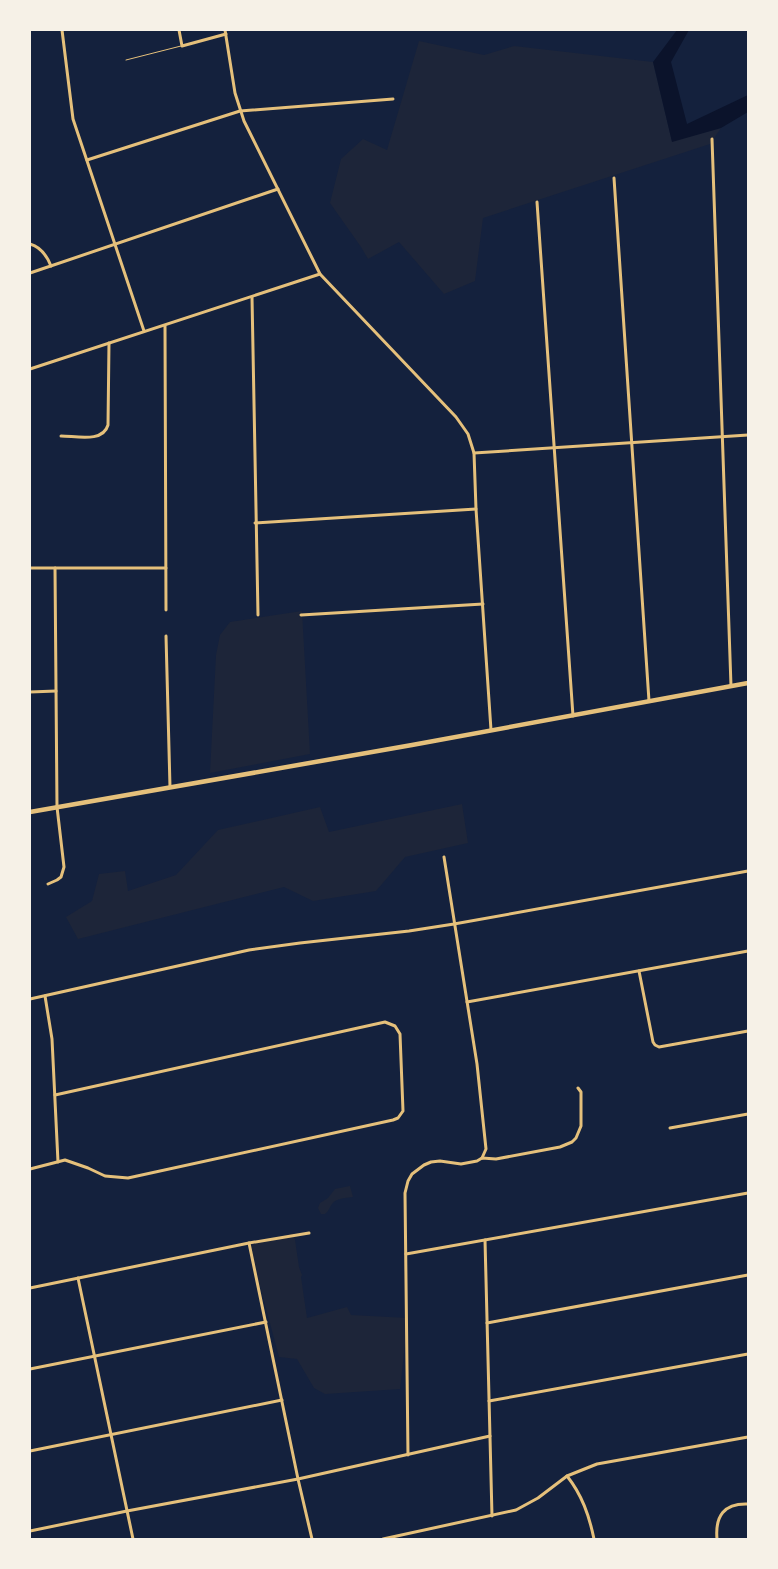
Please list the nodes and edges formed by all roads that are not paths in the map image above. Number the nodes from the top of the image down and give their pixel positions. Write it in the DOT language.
graph roads {
  1 [pos="62,30"];
  2 [pos="179,30"];
  3 [pos="226,32"];
  4 [pos="182,46"];
  5 [pos="126,60"];
  6 [pos="394,99"];
  7 [pos="240,111"];
  8 [pos="712,139"];
  9 [pos="87,160"];
  10 [pos="614,178"];
  11 [pos="278,190"];
  12 [pos="538,202"];
  13 [pos="30,244"];
  14 [pos="115,245"];
  15 [pos="50,266"];
  16 [pos="30,273"];
  17 [pos="320,274"];
  18 [pos="252,297"];
  19 [pos="164,325"];
  20 [pos="144,331"];
  21 [pos="109,343"];
  22 [pos="30,369"];
  23 [pos="748,434"];
  24 [pos="61,436"];
  25 [pos="722,436"];
  26 [pos="632,442"];
  27 [pos="554,448"];
  28 [pos="474,453"];
  29 [pos="476,509"];
  30 [pos="255,523"];
  31 [pos="30,568"];
  32 [pos="55,568"];
  33 [pos="166,568"];
  34 [pos="483,604"];
  35 [pos="166,610"];
  36 [pos="258,615"];
  37 [pos="301,615"];
  38 [pos="166,636"];
  39 [pos="748,683"];
  40 [pos="732,686"];
  41 [pos="56,691"];
  42 [pos="30,692"];
  43 [pos="649,702"];
  44 [pos="573,716"];
  45 [pos="491,730"];
  46 [pos="170,787"];
  47 [pos="57,807"];
  48 [pos="30,812"];
  49 [pos="444,857"];
  50 [pos="748,871"];
  51 [pos="48,884"];
  52 [pos="454,924"];
  53 [pos="748,951"];
  54 [pos="640,971"];
  55 [pos="45,996"];
  56 [pos="30,999"];
  57 [pos="467,1002"];
  58 [pos="748,1032"];
  59 [pos="578,1088"];
  60 [pos="55,1095"];
  61 [pos="748,1114"];
  62 [pos="670,1128"];
  63 [pos="482,1158"];
  64 [pos="58,1162"];
  65 [pos="30,1169"];
  66 [pos="748,1193"];
  67 [pos="309,1233"];
  68 [pos="485,1240"];
  69 [pos="249,1243"];
  70 [pos="406,1254"];
  71 [pos="748,1275"];
  72 [pos="78,1278"];
  73 [pos="30,1288"];
  74 [pos="266,1322"];
  75 [pos="487,1323"];
  76 [pos="748,1354"];
  77 [pos="94,1356"];
  78 [pos="30,1369"];
  79 [pos="282,1400"];
  80 [pos="489,1401"];
  81 [pos="110,1434"];
  82 [pos="490,1436"];
  83 [pos="748,1437"];
  84 [pos="30,1451"];
  85 [pos="408,1455"];
  86 [pos="567,1476"];
  87 [pos="298,1479"];
  88 [pos="748,1504"];
  89 [pos="127,1511"];
  90 [pos="492,1516"];
  91 [pos="30,1531"];
  92 [pos="132,1539"];
  93 [pos="312,1539"];
  94 [pos="383,1539"];
  95 [pos="594,1539"];
  96 [pos="717,1539"];
  1 -- 9 [label="street"];
  2 -- 4 [label="street"];
  3 -- 4 [label="street"];
  3 -- 7 [label="street"];
  4 -- 5 [label="lane"];
  6 -- 7 [label="street"];
  7 -- 9 [label="street"];
  7 -- 11 [label="street"];
  8 -- 25 [label="street"];
  9 -- 14 [label="street"];
  10 -- 26 [label="street"];
  11 -- 14 [label="street"];
  11 -- 17 [label="street"];
  12 -- 27 [label="street"];
  13 -- 15 [label="street"];
  14 -- 15 [label="street"];
  14 -- 20 [label="street"];
  15 -- 16 [label="street"];
  17 -- 18 [label="street"];
  17 -- 28 [label="street"];
  18 -- 19 [label="street"];
  18 -- 30 [label="street"];
  19 -- 20 [label="street"];
  19 -- 33 [label="street"];
  20 -- 21 [label="street"];
  21 -- 22 [label="street"];
  21 -- 24 [label="street"];
  23 -- 25 [label="street"];
  25 -- 26 [label="street"];
  25 -- 40 [label="street"];
  26 -- 27 [label="street"];
  26 -- 43 [label="street"];
  27 -- 28 [label="street"];
  27 -- 44 [label="street"];
  28 -- 29 [label="street"];
  29 -- 30 [label="street"];
  29 -- 34 [label="street"];
  30 -- 36 [label="street"];
  31 -- 32 [label="street"];
  32 -- 33 [label="street"];
  32 -- 41 [label="street"];
  33 -- 35 [label="street"];
  34 -- 37 [label="street"];
  34 -- 45 [label="street"];
  38 -- 46 [label="street"];
  39 -- 40 [label="main road"];
  40 -- 43 [label="main road"];
  41 -- 42 [label="street"];
  41 -- 47 [label="street"];
  43 -- 44 [label="main road"];
  44 -- 45 [label="main road"];
  45 -- 46 [label="main road"];
  46 -- 47 [label="main road"];
  47 -- 48 [label="main road"];
  47 -- 51 [label="street"];
  49 -- 52 [label="street"];
  50 -- 52 [label="street"];
  52 -- 55 [label="street"];
  52 -- 57 [label="street"];
  53 -- 54 [label="street"];
  54 -- 57 [label="street"];
  54 -- 58 [label="street"];
  55 -- 56 [label="street"];
  55 -- 60 [label="street"];
  57 -- 63 [label="street"];
  59 -- 63 [label="street"];
  60 -- 64 [label="street"];
  60 -- 64 [label="street"];
  61 -- 62 [label="street"];
  63 -- 70 [label="street"];
  64 -- 65 [label="street"];
  66 -- 68 [label="street"];
  67 -- 69 [label="street"];
  68 -- 70 [label="street"];
  68 -- 75 [label="street"];
  69 -- 72 [label="street"];
  69 -- 74 [label="street"];
  70 -- 85 [label="street"];
  71 -- 75 [label="street"];
  72 -- 73 [label="street"];
  72 -- 77 [label="street"];
  74 -- 77 [label="street"];
  74 -- 79 [label="street"];
  75 -- 80 [label="street"];
  76 -- 80 [label="street"];
  77 -- 78 [label="street"];
  77 -- 81 [label="street"];
  79 -- 81 [label="street"];
  79 -- 87 [label="street"];
  80 -- 82 [label="street"];
  81 -- 84 [label="street"];
  81 -- 89 [label="street"];
  82 -- 85 [label="street"];
  82 -- 90 [label="street"];
  83 -- 86 [label="street"];
  85 -- 87 [label="street"];
  86 -- 90 [label="street"];
  86 -- 95 [label="street"];
  87 -- 89 [label="street"];
  87 -- 93 [label="street"];
  88 -- 96 [label="street"];
  89 -- 91 [label="street"];
  89 -- 92 [label="street"];
  90 -- 94 [label="street"];
}
